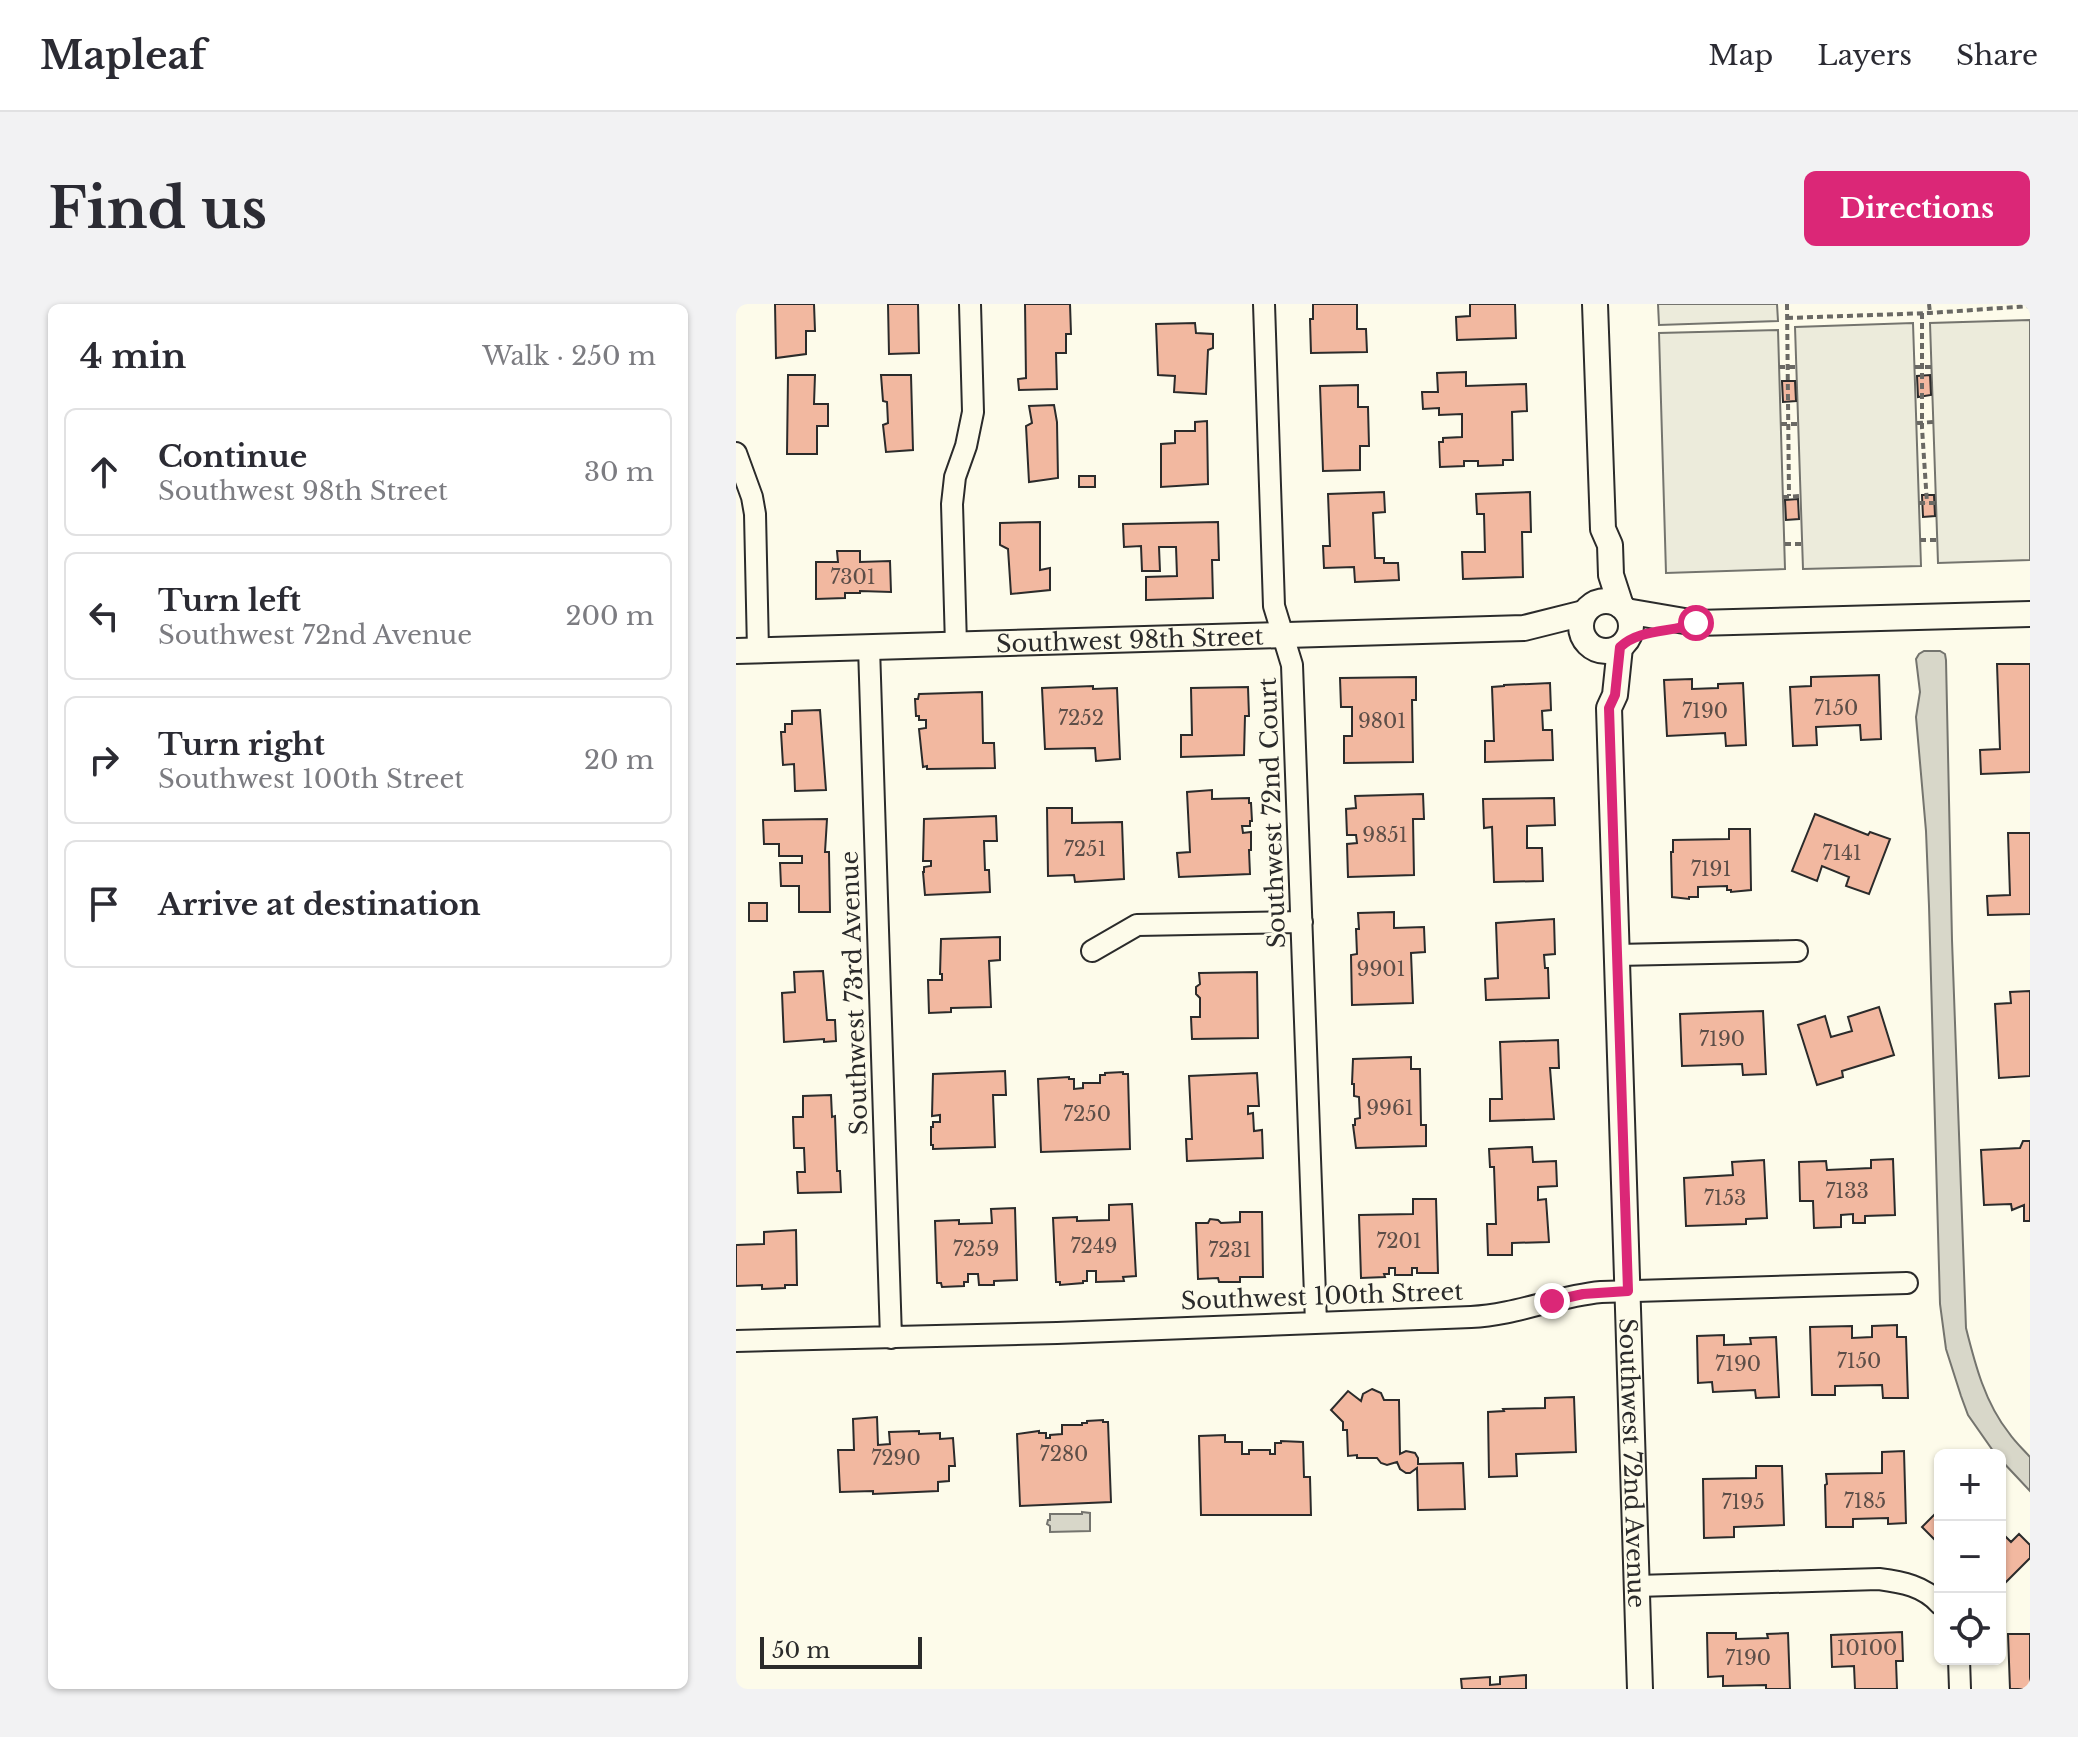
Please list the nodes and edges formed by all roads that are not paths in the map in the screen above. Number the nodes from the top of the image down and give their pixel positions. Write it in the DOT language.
graph roads {
  1 [pos="970,304"];
  2 [pos="1264,304"];
  3 [pos="1595,304"];
  4 [pos="736,453"];
  5 [pos="1603,529"];
  6 [pos="1624,608"];
  7 [pos="1586,610"];
  8 [pos="2030,614"];
  9 [pos="1696,623"];
  10 [pos="1524,628"];
  11 [pos="1283,635"];
  12 [pos="1623,644"];
  13 [pos="956,645"];
  14 [pos="1591,646"];
  15 [pos="869,647"];
  16 [pos="747,650"];
  17 [pos="1609,708"];
  18 [pos="1302,922"];
  19 [pos="1092,951"];
  20 [pos="1797,951"];
  21 [pos="1617,955"];
  22 [pos="1907,1283"];
  23 [pos="1628,1291"];
  24 [pos="1316,1323"];
  25 [pos="891,1338"];
  26 [pos="736,1341"];
  27 [pos="1637,1586"];
  28 [pos="1934,1598"];
  29 [pos="1959,1665"];
  30 [pos="1640,1689"];
  31 [pos="1960,1689"];
  1 -- 13 [label="street"];
  2 -- 11 [label="street, Southwest 72nd Court"];
  3 -- 5 [label="street"];
  4 -- 16 [label="street"];
  5 -- 6 [label="street"];
  5 -- 7 [label="street"];
  6 -- 7 [label="street"];
  6 -- 9 [label="street"];
  6 -- 12 [label="street"];
  7 -- 10 [label="street, Southwest 98th Street"];
  7 -- 14 [label="street"];
  8 -- 9 [label="street"];
  9 -- 12 [label="street"];
  10 -- 11 [label="street, Southwest 98th Street"];
  10 -- 14 [label="street, Southwest 98th Street"];
  11 -- 13 [label="street, Southwest 98th Street"];
  11 -- 18 [label="street, Southwest 72nd Court"];
  12 -- 14 [label="street"];
  12 -- 17 [label="street, Southwest 72nd Avenue"];
  13 -- 15 [label="street, Southwest 98th Street"];
  14 -- 17 [label="street, Southwest 72nd Avenue"];
  15 -- 16 [label="street, Southwest 98th Street"];
  15 -- 25 [label="street, Southwest 73rd Avenue"];
  17 -- 21 [label="street, Southwest 72nd Avenue"];
  18 -- 19 [label="street"];
  18 -- 24 [label="street, Southwest 72nd Court"];
  20 -- 21 [label="street"];
  21 -- 23 [label="street, Southwest 72nd Avenue"];
  22 -- 23 [label="street, Southwest 100th Street"];
  23 -- 24 [label="street, Southwest 100th Street"];
  23 -- 27 [label="street, Southwest 72nd Avenue"];
  24 -- 25 [label="street, Southwest 100th Street"];
  25 -- 26 [label="street, Southwest 100th Street"];
  27 -- 28 [label="street"];
  27 -- 30 [label="street, Southwest 72nd Avenue"];
  29 -- 31 [label="street"];
}
